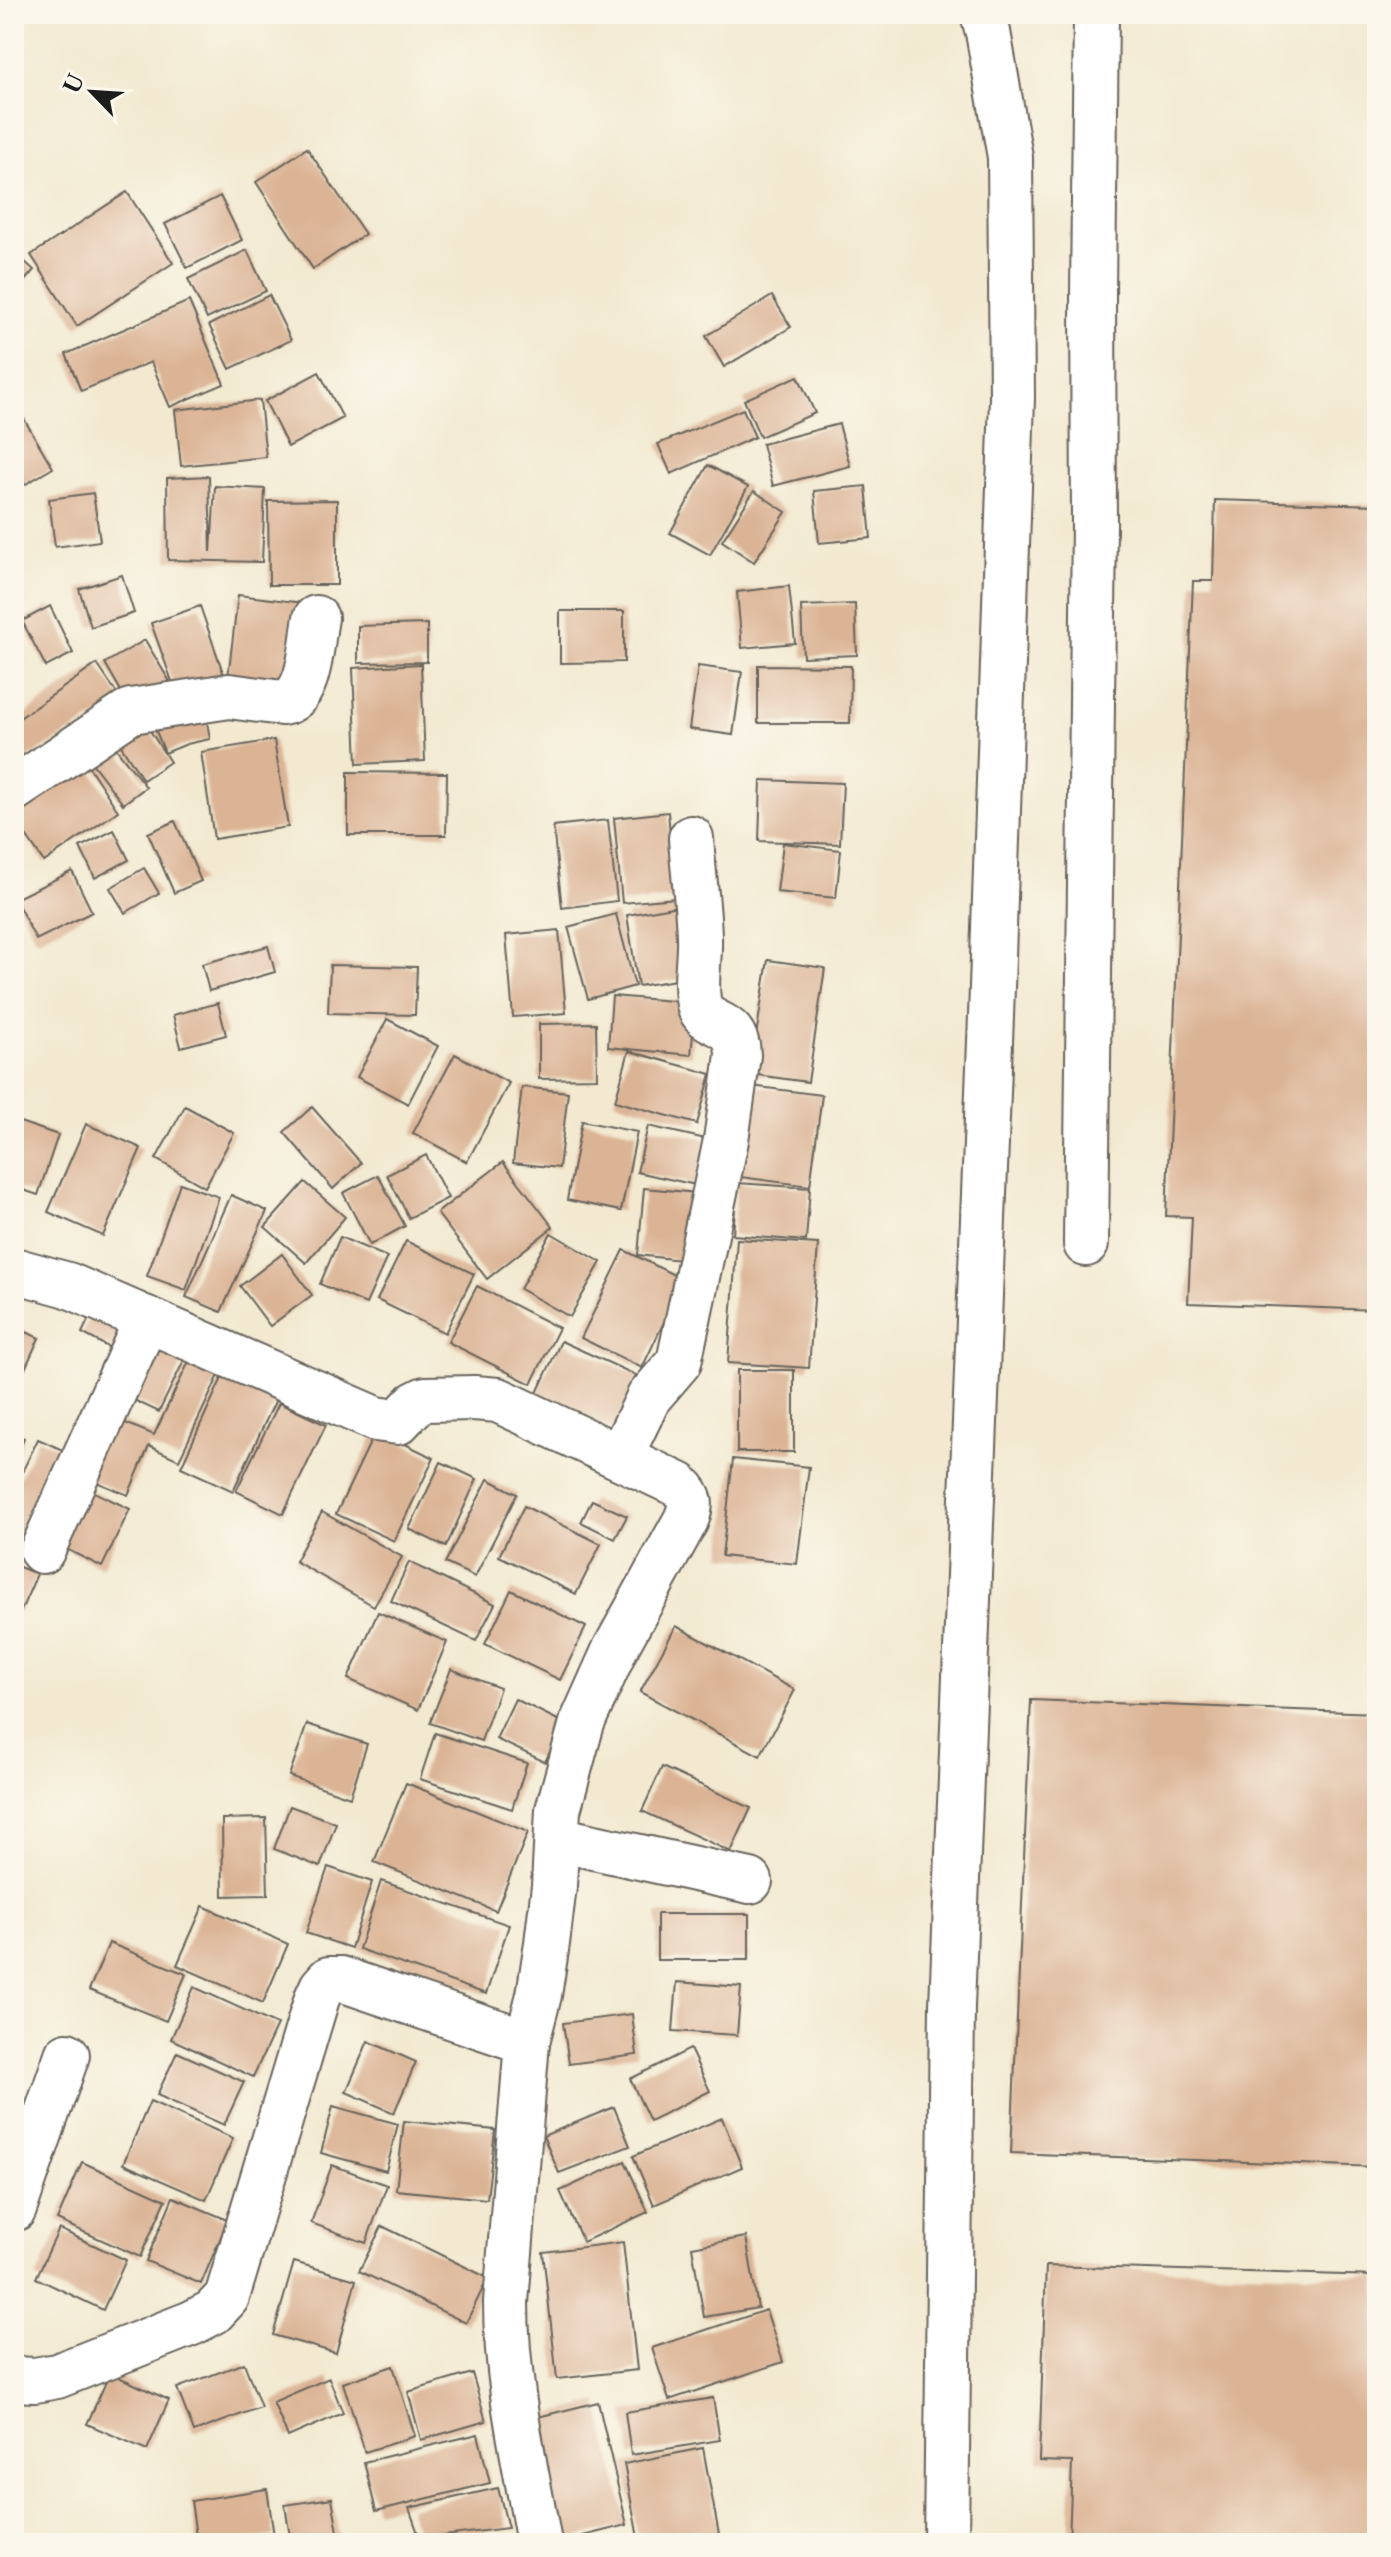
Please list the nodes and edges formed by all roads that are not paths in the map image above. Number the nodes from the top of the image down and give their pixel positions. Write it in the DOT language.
graph roads {
  1 [pos="983,14"];
  2 [pos="1096,14"];
  3 [pos="316,618"];
  4 [pos="14,789"];
  5 [pos="691,838"];
  6 [pos="1086,1244"];
  7 [pos="14,1270"];
  8 [pos="147,1319"];
  9 [pos="620,1457"];
  10 [pos="42,1551"];
  11 [pos="557,1839"];
  12 [pos="750,1881"];
  13 [pos="527,2042"];
  14 [pos="67,2055"];
  15 [pos="14,2209"];
  16 [pos="14,2379"];
  17 [pos="539,2543"];
  18 [pos="946,2543"];
  1 -- 18 [label="street"];
  2 -- 6 [label="street"];
  3 -- 4 [label="street"];
  5 -- 9 [label="street"];
  7 -- 8 [label="street"];
  8 -- 9 [label="street"];
  8 -- 10 [label="street"];
  9 -- 11 [label="street"];
  11 -- 12 [label="street"];
  11 -- 13 [label="street"];
  13 -- 16 [label="street"];
  13 -- 17 [label="street"];
  14 -- 15 [label="street"];
}
